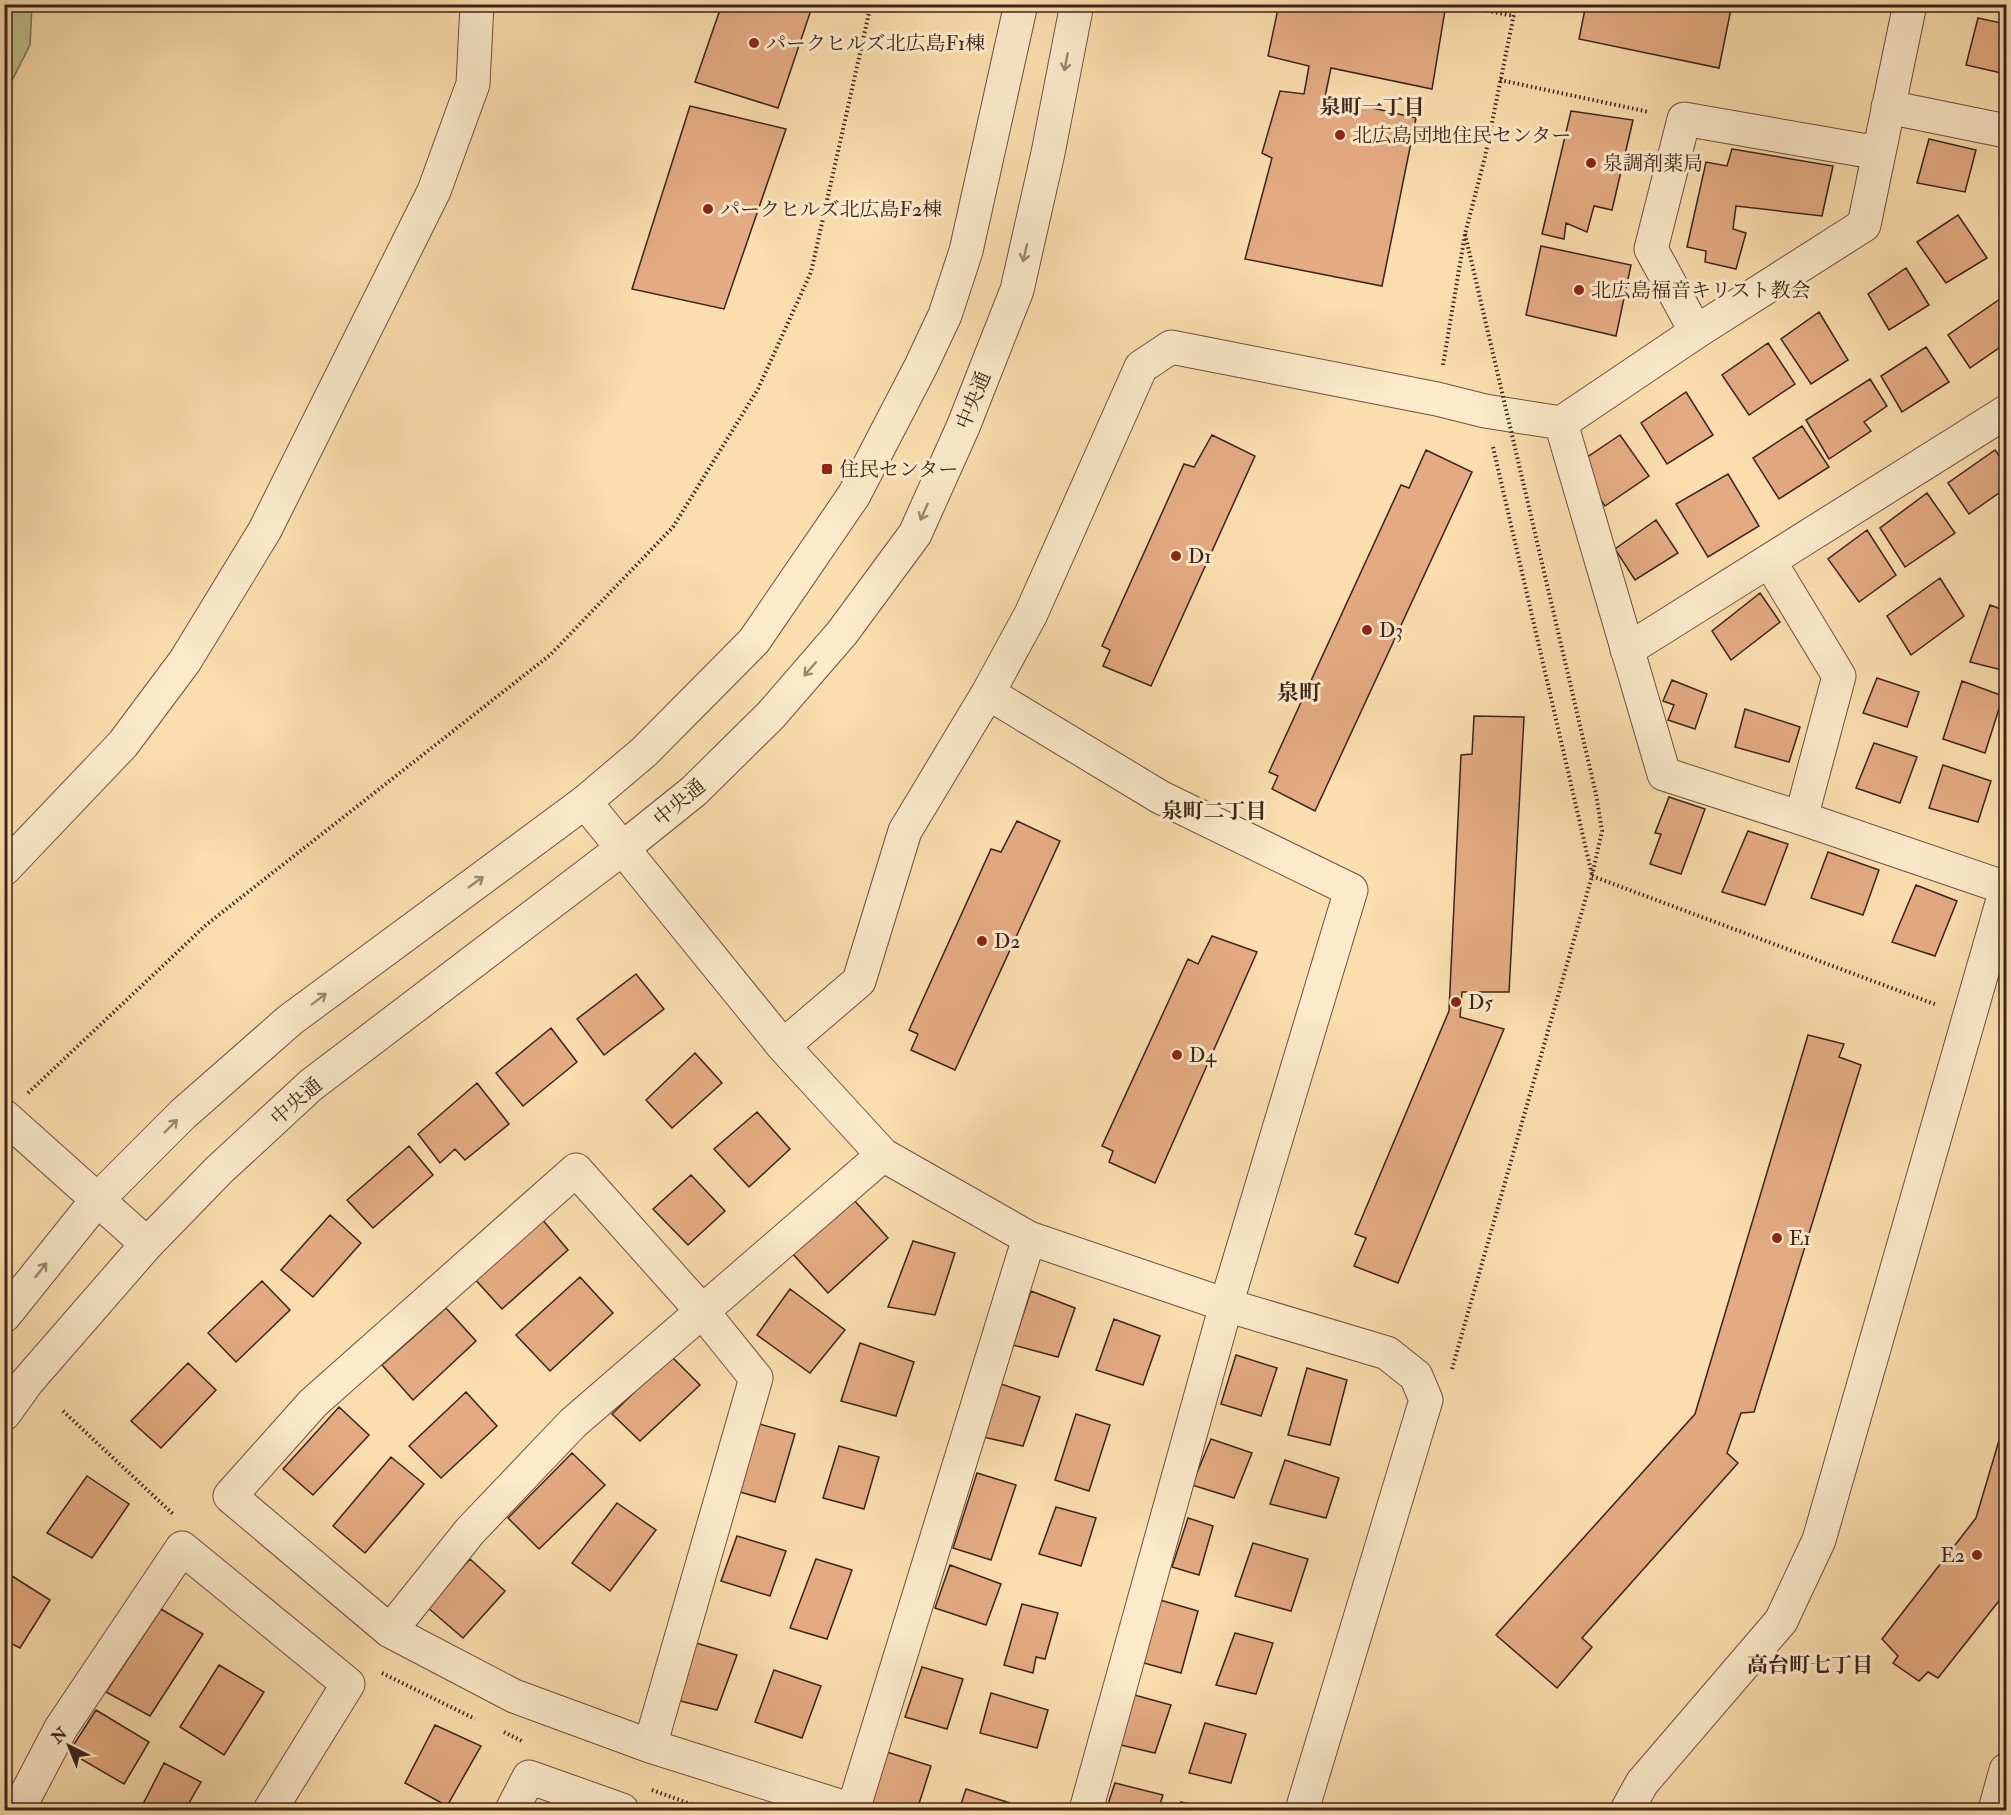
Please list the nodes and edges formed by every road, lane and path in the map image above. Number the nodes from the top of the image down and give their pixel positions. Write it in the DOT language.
graph roads {
  1 [pos="477,4"];
  2 [pos="871,4"];
  3 [pos="1021,4"];
  4 [pos="1077,4"];
  5 [pos="1480,4"];
  6 [pos="1516,4"];
  7 [pos="1910,4"];
  8 [pos="1514,16"];
  9 [pos="1500,80"];
  10 [pos="1888,107"];
  11 [pos="1684,119"];
  12 [pos="2007,131"];
  13 [pos="1879,153"];
  14 [pos="1465,234"];
  15 [pos="1696,332"];
  16 [pos="1448,342"];
  17 [pos="1485,411"];
  18 [pos="2007,412"];
  19 [pos="1561,423"];
  20 [pos="1770,562"];
  21 [pos="1627,650"];
  22 [pos="988,693"];
  23 [pos="585,802"];
  24 [pos="1801,818"];
  25 [pos="623,848"];
  26 [pos="4,869"];
  27 [pos="1592,876"];
  28 [pos="2007,889"];
  29 [pos="1969,1017"];
  30 [pos="783,1046"];
  31 [pos="13,1107"];
  32 [pos="883,1155"];
  33 [pos="97,1200"];
  34 [pos="1029,1238"];
  35 [pos="147,1244"];
  36 [pos="1226,1305"];
  37 [pos="701,1310"];
  38 [pos="4,1316"];
  39 [pos="1449,1378"];
  40 [pos="63,1411"];
  41 [pos="4,1414"];
  42 [pos="176,1516"];
  43 [pos="390,1631"];
  44 [pos="650,1746"];
  45 [pos="2007,1770"];
  46 [pos="18,1810"];
  47 [pos="270,1810"];
  48 [pos="512,1810"];
  49 [pos="622,1810"];
  50 [pos="853,1810"];
  51 [pos="1086,1810"];
  52 [pos="1302,1810"];
  53 [pos="1627,1810"];
  54 [pos="1995,1810"];
  1 -- 26 [label="street"];
  2 -- 31 [label="path"];
  3 -- 23 [label="street"];
  4 -- 25 [label="street, 中央通, one-way"];
  5 -- 8 [label="path"];
  6 -- 8 [label="path"];
  7 -- 10 [label="street"];
  8 -- 9 [label="path"];
  9 -- 11 [label="path"];
  9 -- 14 [label="path"];
  10 -- 12 [label="street"];
  10 -- 13 [label="street"];
  11 -- 13 [label="street"];
  11 -- 15 [label="street"];
  13 -- 15 [label="street"];
  14 -- 16 [label="path"];
  14 -- 27 [label="path, bridge"];
  15 -- 19 [label="street"];
  17 -- 19 [label="street"];
  17 -- 22 [label="street"];
  17 -- 27 [label="path"];
  18 -- 20 [label="street"];
  19 -- 21 [label="street"];
  20 -- 21 [label="street"];
  20 -- 24 [label="street"];
  21 -- 24 [label="street"];
  22 -- 30 [label="street"];
  22 -- 36 [label="street"];
  23 -- 25 [label="street"];
  33 -- 23 [label="street, one-way"];
  24 -- 28 [label="street"];
  25 -- 30 [label="street"];
  25 -- 35 [label="street, 中央通"];
  27 -- 29 [label="path"];
  27 -- 39 [label="path"];
  28 -- 29 [label="street"];
  29 -- 53 [label="street"];
  30 -- 32 [label="street"];
  31 -- 33 [label="street"];
  32 -- 34 [label="street"];
  32 -- 37 [label="street"];
  33 -- 35 [label="street"];
  38 -- 33 [label="street, one-way"];
  34 -- 36 [label="street"];
  34 -- 50 [label="street"];
  35 -- 41 [label="street, 中央通"];
  36 -- 51 [label="street"];
  36 -- 52 [label="street"];
  37 -- 43 [label="street"];
  37 -- 43 [label="street"];
  37 -- 44 [label="street"];
  40 -- 42 [label="path"];
  43 -- 44 [label="street"];
  44 -- 50 [label="street"];
  45 -- 54 [label="street"];
  46 -- 47 [label="street"];
  48 -- 49 [label="street"];
}
